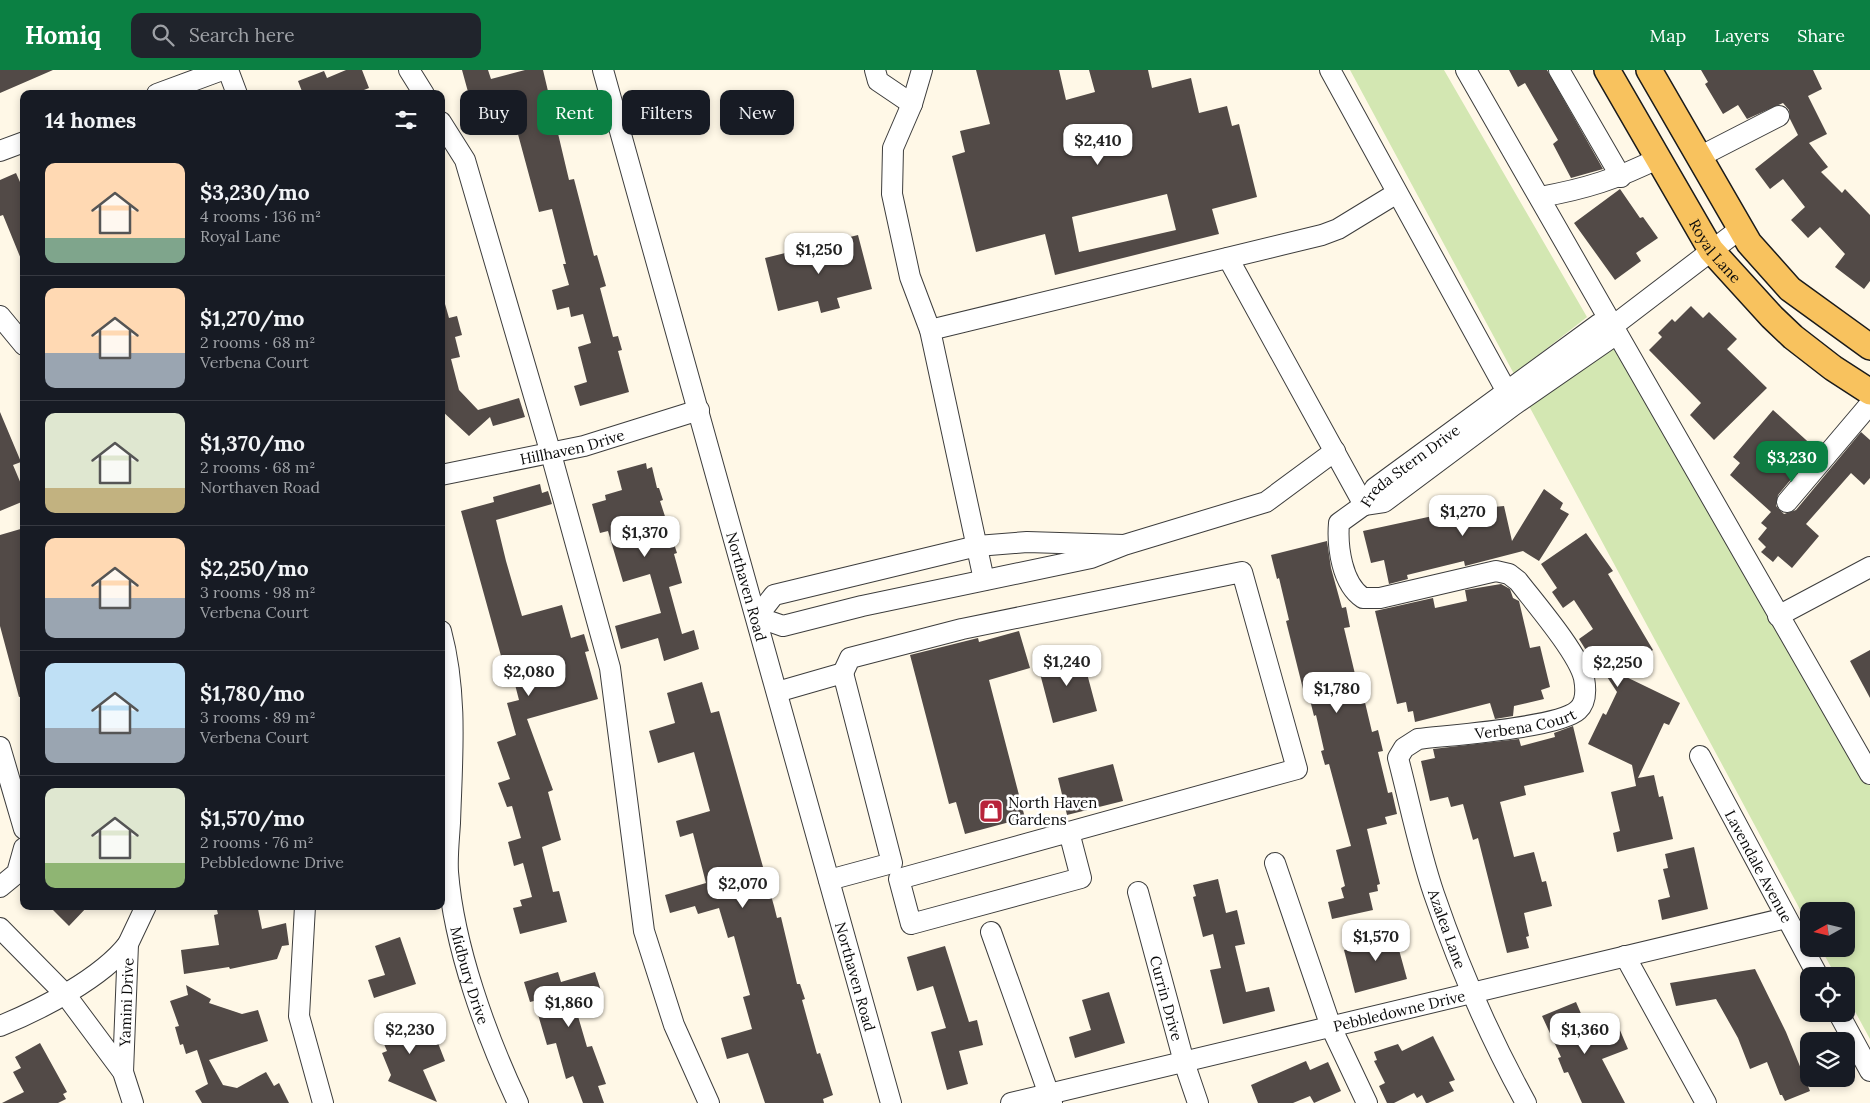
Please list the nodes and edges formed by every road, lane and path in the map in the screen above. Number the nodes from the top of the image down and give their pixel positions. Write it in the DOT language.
graph roads {
  1 [pos="222,70"];
  2 [pos="228,70"];
  3 [pos="409,70"];
  4 [pos="603,70"];
  5 [pos="875,70"];
  6 [pos="922,70"];
  7 [pos="1330,70"];
  8 [pos="1466,70"];
  9 [pos="1559,70"];
  10 [pos="1607,70"];
  11 [pos="1649,70"];
  12 [pos="168,90"];
  13 [pos="236,90"];
  14 [pos="422,90"];
  15 [pos="912,104"];
  16 [pos="1779,116"];
  17 [pos="445,128"];
  18 [pos="20,144"];
  19 [pos="0,151"];
  20 [pos="1699,157"];
  21 [pos="1659,158"];
  22 [pos="1621,177"];
  23 [pos="1398,193"];
  24 [pos="1540,198"];
  25 [pos="1740,229"];
  26 [pos="1711,250"];
  27 [pos="1228,258"];
  28 [pos="0,316"];
  29 [pos="1613,326"];
  30 [pos="930,330"];
  31 [pos="20,341"];
  32 [pos="1870,347"];
  33 [pos="1870,392"];
  34 [pos="1511,398"];
  35 [pos="1870,404"];
  36 [pos="699,410"];
  37 [pos="1335,451"];
  38 [pos="551,454"];
  39 [pos="445,474"];
  40 [pos="1787,502"];
  41 [pos="1364,505"];
  42 [pos="1124,545"];
  43 [pos="977,546"];
  44 [pos="1870,567"];
  45 [pos="854,576"];
  46 [pos="984,580"];
  47 [pos="862,606"];
  48 [pos="757,616"];
  49 [pos="1778,616"];
  50 [pos="445,649"];
  51 [pos="843,673"];
  52 [pos="778,692"];
  53 [pos="0,747"];
  54 [pos="1700,756"];
  55 [pos="1870,774"];
  56 [pos="20,815"];
  57 [pos="1069,832"];
  58 [pos="1418,832"];
  59 [pos="20,862"];
  60 [pos="1274,863"];
  61 [pos="896,871"];
  62 [pos="829,880"];
  63 [pos="0,887"];
  64 [pos="1138,892"];
  65 [pos="144,910"];
  66 [pos="305,910"];
  67 [pos="1786,918"];
  68 [pos="0,928"];
  69 [pos="991,932"];
  70 [pos="128,944"];
  71 [pos="1625,956"];
  72 [pos="1813,967"];
  73 [pos="1470,993"];
  74 [pos="65,994"];
  75 [pos="1843,1022"];
  76 [pos="0,1026"];
  77 [pos="1331,1026"];
  78 [pos="1184,1062"];
  79 [pos="1870,1071"];
  80 [pos="123,1072"];
  81 [pos="1050,1099"];
  82 [pos="133,1103"];
  83 [pos="324,1103"];
  84 [pos="518,1103"];
  85 [pos="709,1103"];
  86 [pos="891,1103"];
  87 [pos="1011,1103"];
  88 [pos="1198,1103"];
  89 [pos="1367,1103"];
  90 [pos="1526,1103"];
  91 [pos="1706,1103"];
  1 -- 12 [label="street"];
  2 -- 13 [label="street"];
  3 -- 14 [label="street"];
  4 -- 36 [label="street, Northaven Road"];
  5 -- 15 [label="street"];
  6 -- 15 [label="street"];
  7 -- 23 [label="street"];
  8 -- 24 [label="street"];
  9 -- 22 [label="street"];
  10 -- 21 [label="main road, Royal Lane"];
  11 -- 20 [label="main road, Royal Lane"];
  15 -- 30 [label="street"];
  16 -- 20 [label="street"];
  17 -- 38 [label="street"];
  18 -- 19 [label="street"];
  20 -- 25 [label="main road, Royal Lane"];
  21 -- 22 [label="street"];
  21 -- 26 [label="main road, Royal Lane"];
  22 -- 24 [label="street"];
  23 -- 27 [label="street"];
  23 -- 34 [label="street"];
  24 -- 29 [label="street"];
  25 -- 26 [label="street, Freda Stern Drive"];
  25 -- 32 [label="main road, Royal Lane"];
  26 -- 29 [label="street, Freda Stern Drive"];
  26 -- 33 [label="main road, Royal Lane"];
  27 -- 30 [label="street"];
  27 -- 37 [label="street"];
  28 -- 31 [label="street"];
  29 -- 34 [label="street, Freda Stern Drive"];
  29 -- 49 [label="street"];
  30 -- 43 [label="street"];
  34 -- 41 [label="street, Freda Stern Drive"];
  35 -- 40 [label="street"];
  36 -- 38 [label="street, Hillhaven Drive"];
  36 -- 48 [label="street, Northaven Road"];
  37 -- 41 [label="street"];
  37 -- 42 [label="street"];
  38 -- 39 [label="street, Hillhaven Drive"];
  38 -- 85 [label="street"];
  41 -- 58 [label="street, Verbena Court"];
  42 -- 43 [label="street"];
  42 -- 46 [label="street"];
  43 -- 45 [label="street"];
  43 -- 46 [label="street"];
  44 -- 49 [label="street"];
  45 -- 47 [label="street"];
  45 -- 48 [label="street"];
  46 -- 47 [label="street"];
  47 -- 48 [label="street"];
  48 -- 52 [label="street, Northaven Road"];
  49 -- 55 [label="street"];
  50 -- 84 [label="street, Midbury Drive"];
  51 -- 52 [label="street"];
  51 -- 57 [label="street"];
  51 -- 61 [label="street"];
  52 -- 62 [label="street, Northaven Road"];
  53 -- 56 [label="street"];
  54 -- 67 [label="street, Lavendale Avenue"];
  57 -- 61 [label="street"];
  57 -- 61 [label="street"];
  58 -- 73 [label="street, Azalea Lane"];
  59 -- 63 [label="street"];
  60 -- 77 [label="street"];
  61 -- 62 [label="street"];
  62 -- 86 [label="street, Northaven Road"];
  64 -- 78 [label="street, Currin Drive"];
  65 -- 70 [label="street, Yamini Drive"];
  66 -- 83 [label="street"];
  67 -- 71 [label="street, Pebbledowne Drive"];
  67 -- 72 [label="street, Lavendale Avenue"];
  68 -- 74 [label="street, Yamini Drive"];
  69 -- 81 [label="street"];
  70 -- 74 [label="street"];
  70 -- 80 [label="street, Yamini Drive"];
  71 -- 73 [label="street, Pebbledowne Drive"];
  71 -- 91 [label="street"];
  73 -- 77 [label="street, Pebbledowne Drive"];
  73 -- 90 [label="street, Azalea Lane"];
  74 -- 76 [label="street"];
  74 -- 80 [label="street, Yamini Drive"];
  75 -- 79 [label="street"];
  77 -- 78 [label="street, Pebbledowne Drive"];
  77 -- 89 [label="street"];
  78 -- 81 [label="street, Pebbledowne Drive"];
  78 -- 88 [label="street, Currin Drive"];
  80 -- 82 [label="street, Yamini Drive"];
  81 -- 87 [label="street, Pebbledowne Drive"];
}
